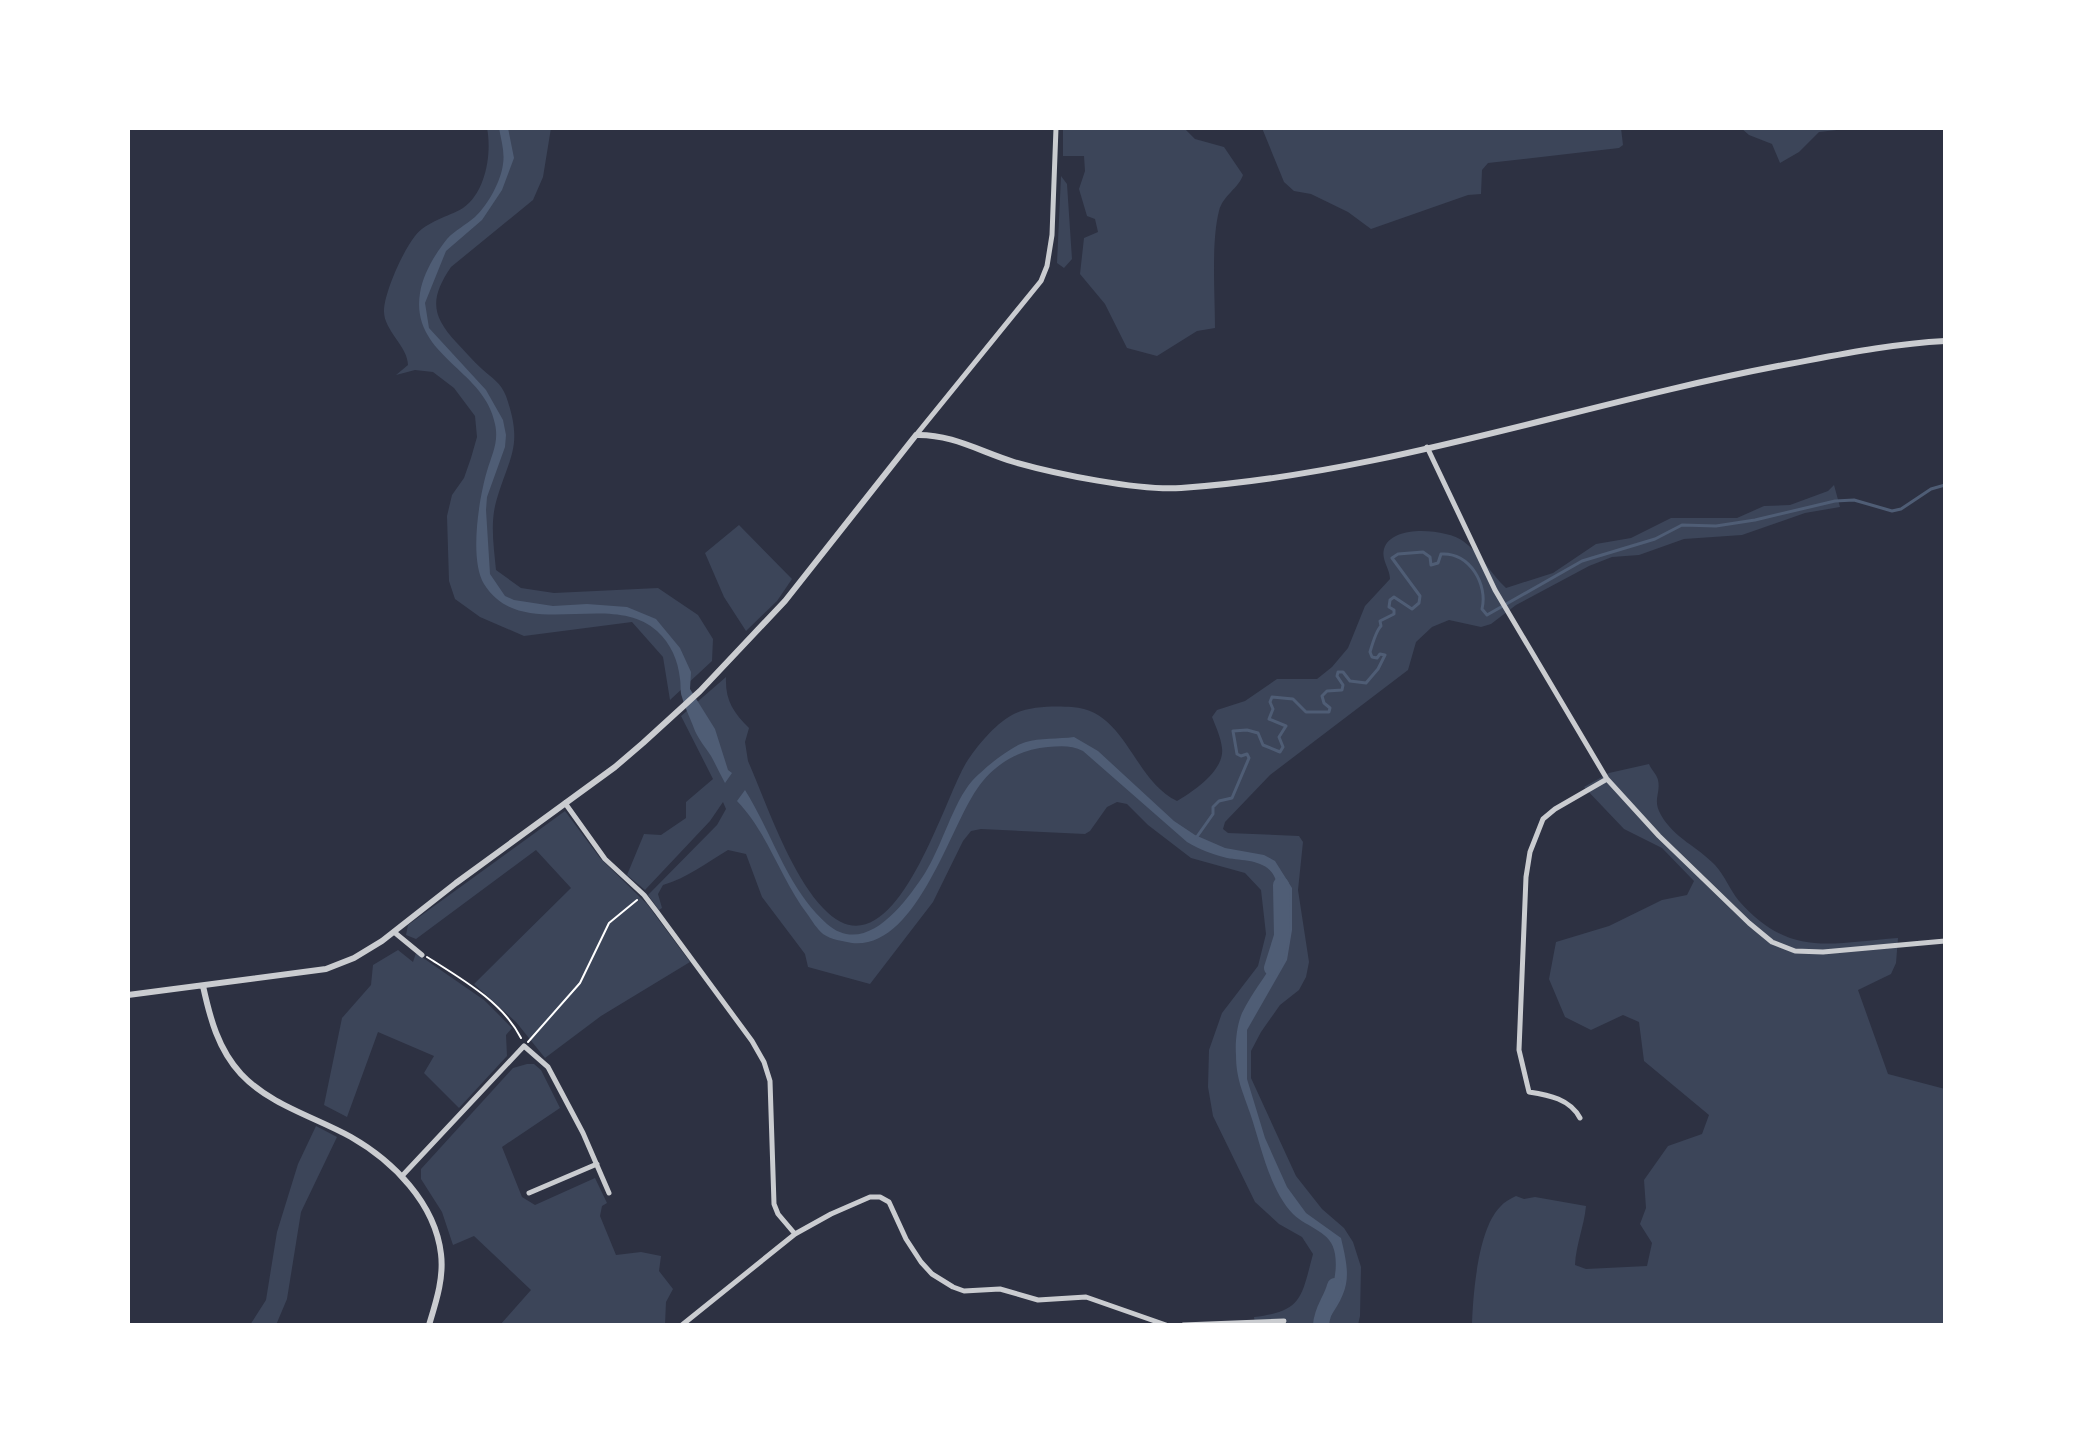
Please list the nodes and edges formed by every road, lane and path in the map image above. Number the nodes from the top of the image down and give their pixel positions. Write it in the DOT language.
graph roads {
  1 [pos="1056,128"];
  2 [pos="1945,341"];
  3 [pos="916,435"];
  4 [pos="1427,447"];
  5 [pos="1607,779"];
  6 [pos="565,803"];
  7 [pos="644,895"];
  8 [pos="394,932"];
  9 [pos="1945,941"];
  10 [pos="422,955"];
  11 [pos="203,986"];
  12 [pos="128,995"];
  13 [pos="524,1046"];
  14 [pos="1580,1118"];
  15 [pos="597,1164"];
  16 [pos="402,1176"];
  17 [pos="529,1193"];
  18 [pos="609,1193"];
  19 [pos="795,1234"];
  20 [pos="1284,1321"];
  21 [pos="429,1325"];
  22 [pos="682,1325"];
  23 [pos="1166,1325"];
  24 [pos="1183,1325"];
  1 -- 3 [label="street"];
  2 -- 4 [label="street"];
  3 -- 4 [label="street"];
  3 -- 6 [label="street"];
  4 -- 5 [label="street"];
  5 -- 9 [label="street"];
  5 -- 14 [label="street"];
  6 -- 7 [label="street"];
  6 -- 8 [label="street"];
  7 -- 13 [label="path"];
  7 -- 19 [label="street"];
  8 -- 10 [label="street"];
  8 -- 11 [label="street"];
  10 -- 13 [label="path"];
  11 -- 12 [label="street"];
  11 -- 16 [label="street"];
  13 -- 15 [label="street"];
  13 -- 16 [label="street"];
  15 -- 17 [label="street"];
  15 -- 18 [label="street"];
  16 -- 21 [label="street"];
  19 -- 22 [label="street"];
  19 -- 23 [label="street"];
  20 -- 24 [label="street"];
}
